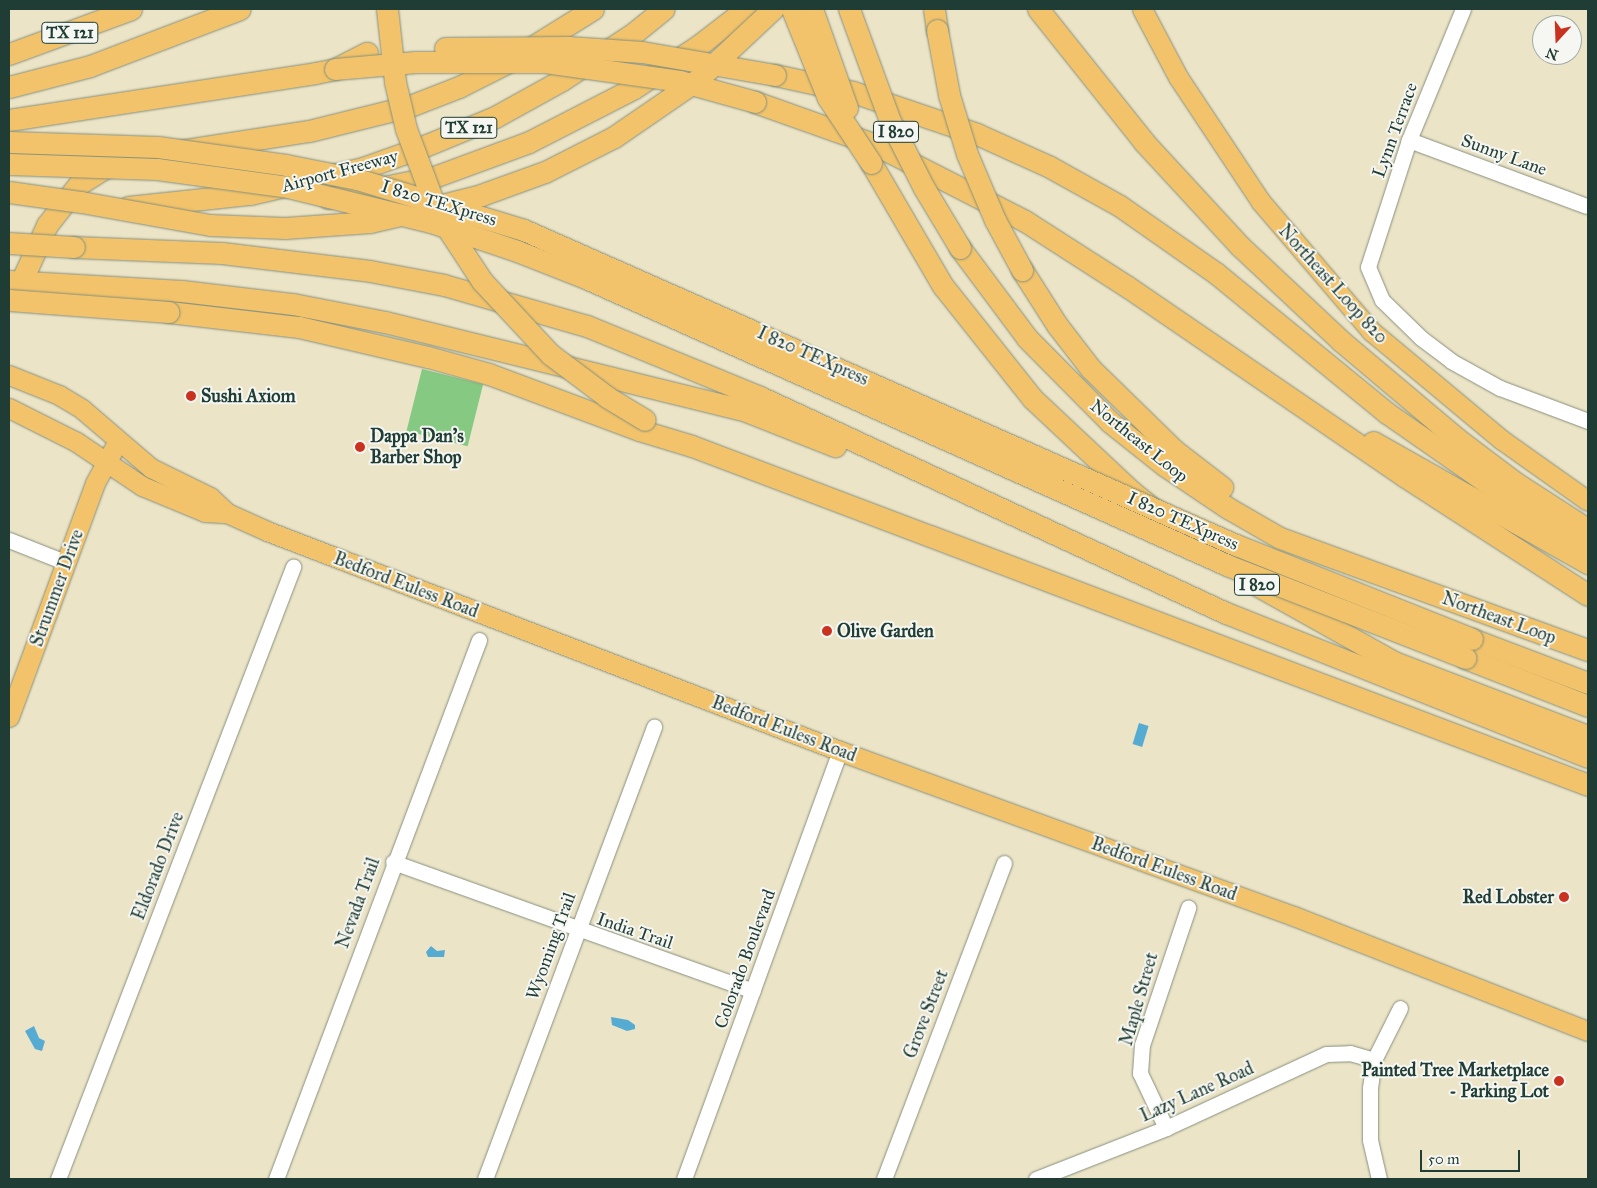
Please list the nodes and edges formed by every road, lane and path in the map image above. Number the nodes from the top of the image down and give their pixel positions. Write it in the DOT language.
graph roads {
  1 [pos="131,9"];
  2 [pos="240,9"];
  3 [pos="387,9"];
  4 [pos="593,9"];
  5 [pos="664,9"];
  6 [pos="746,9"];
  7 [pos="773,9"];
  8 [pos="792,9"];
  9 [pos="812,9"];
  10 [pos="849,9"];
  11 [pos="934,9"];
  12 [pos="1038,9"];
  13 [pos="1142,9"];
  14 [pos="1463,9"];
  15 [pos="9,54"];
  16 [pos="335,69"];
  17 [pos="9,87"];
  18 [pos="9,120"];
  19 [pos="1409,140"];
  20 [pos="9,142"];
  21 [pos="9,164"];
  22 [pos="871,164"];
  23 [pos="9,192"];
  24 [pos="250,194"];
  25 [pos="1586,206"];
  26 [pos="9,207"];
  27 [pos="9,243"];
  28 [pos="15,281"];
  29 [pos="9,300"];
  30 [pos="9,309"];
  31 [pos="9,375"];
  32 [pos="1293,400"];
  33 [pos="9,408"];
  34 [pos="1588,421"];
  35 [pos="118,442"];
  36 [pos="692,446"];
  37 [pos="895,458"];
  38 [pos="106,460"];
  39 [pos="1588,501"];
  40 [pos="227,513"];
  41 [pos="1588,530"];
  42 [pos="1280,538"];
  43 [pos="9,540"];
  44 [pos="1588,546"];
  45 [pos="67,563"];
  46 [pos="1588,563"];
  47 [pos="293,567"];
  48 [pos="1588,595"];
  49 [pos="479,640"];
  50 [pos="1469,649"];
  51 [pos="1588,650"];
  52 [pos="1588,683"];
  53 [pos="1588,706"];
  54 [pos="9,717"];
  55 [pos="654,726"];
  56 [pos="1588,736"];
  57 [pos="840,751"];
  58 [pos="1588,757"];
  59 [pos="1588,785"];
  60 [pos="393,862"];
  61 [pos="1004,863"];
  62 [pos="1188,908"];
  63 [pos="577,930"];
  64 [pos="753,991"];
  65 [pos="1400,1008"];
  66 [pos="1588,1030"];
  67 [pos="1374,1060"];
  68 [pos="1166,1128"];
  69 [pos="58,1179"];
  70 [pos="276,1179"];
  71 [pos="485,1179"];
  72 [pos="684,1179"];
  73 [pos="884,1179"];
  74 [pos="1036,1179"];
  75 [pos="1379,1179"];
  1 -- 15 [label="highway, TX 121"];
  2 -- 17 [label="highway"];
  3 -- 36 [label="highway, bridge"];
  4 -- 28 [label="highway"];
  5 -- 24 [label="highway, Airport Freeway / TX 121"];
  6 -- 24 [label="highway"];
  7 -- 23 [label="highway, bridge"];
  8 -- 22 [label="highway, bridge"];
  9 -- 22 [label="highway, I 820, bridge"];
  10 -- 42 [label="highway, Northeast Loop / I 820, bridge"];
  11 -- 42 [label="highway, bridge"];
  12 -- 41 [label="highway"];
  13 -- 39 [label="main road, Northeast Loop 820"];
  14 -- 19 [label="street, Lynn Terrace"];
  16 -- 18 [label="highway"];
  16 -- 32 [label="highway, bridge"];
  16 -- 44 [label="highway, bridge"];
  19 -- 25 [label="street, Sunny Lane"];
  19 -- 34 [label="street, Lynn Terrace"];
  20 -- 50 [label="highway, I 820 TEXpress, bridge"];
  21 -- 50 [label="highway, I 820 TEXpress, bridge"];
  22 -- 56 [label="highway, I 820"];
  24 -- 26 [label="highway, Airport Freeway / TX 121"];
  27 -- 37 [label="highway, bridge"];
  28 -- 30 [label="highway"];
  28 -- 37 [label="highway"];
  29 -- 36 [label="highway, bridge"];
  31 -- 35 [label="main road, Bedford Euless Road"];
  32 -- 46 [label="highway"];
  32 -- 48 [label="highway"];
  33 -- 38 [label="main road"];
  35 -- 38 [label="main road, Strummer Drive"];
  35 -- 40 [label="main road, Bedford Euless Road"];
  36 -- 59 [label="highway"];
  37 -- 58 [label="highway"];
  38 -- 40 [label="main road"];
  38 -- 45 [label="main road, Strummer Drive"];
  40 -- 57 [label="main road, Bedford Euless Road"];
  42 -- 51 [label="highway, Northeast Loop / I 820"];
  43 -- 45 [label="street"];
  45 -- 54 [label="main road, Strummer Drive"];
  47 -- 69 [label="street, Eldorado Drive"];
  49 -- 60 [label="street, Nevada Trail"];
  50 -- 52 [label="highway, I 820 TEXpress"];
  50 -- 53 [label="highway, I 820 TEXpress"];
  55 -- 63 [label="street, Wyoming Trail"];
  57 -- 64 [label="street, Colorado Boulevard"];
  57 -- 66 [label="main road, Bedford Euless Road"];
  60 -- 63 [label="street, India Trail"];
  60 -- 70 [label="street, Nevada Trail"];
  61 -- 73 [label="street, Grove Street"];
  62 -- 68 [label="street, Maple Street"];
  63 -- 64 [label="street, India Trail"];
  63 -- 71 [label="street, Wyoming Trail"];
  64 -- 72 [label="street, Colorado Boulevard"];
  65 -- 67 [label="street"];
  67 -- 68 [label="street, Lazy Lane Road"];
  67 -- 75 [label="street"];
  68 -- 74 [label="street, Lazy Lane Road"];
}
